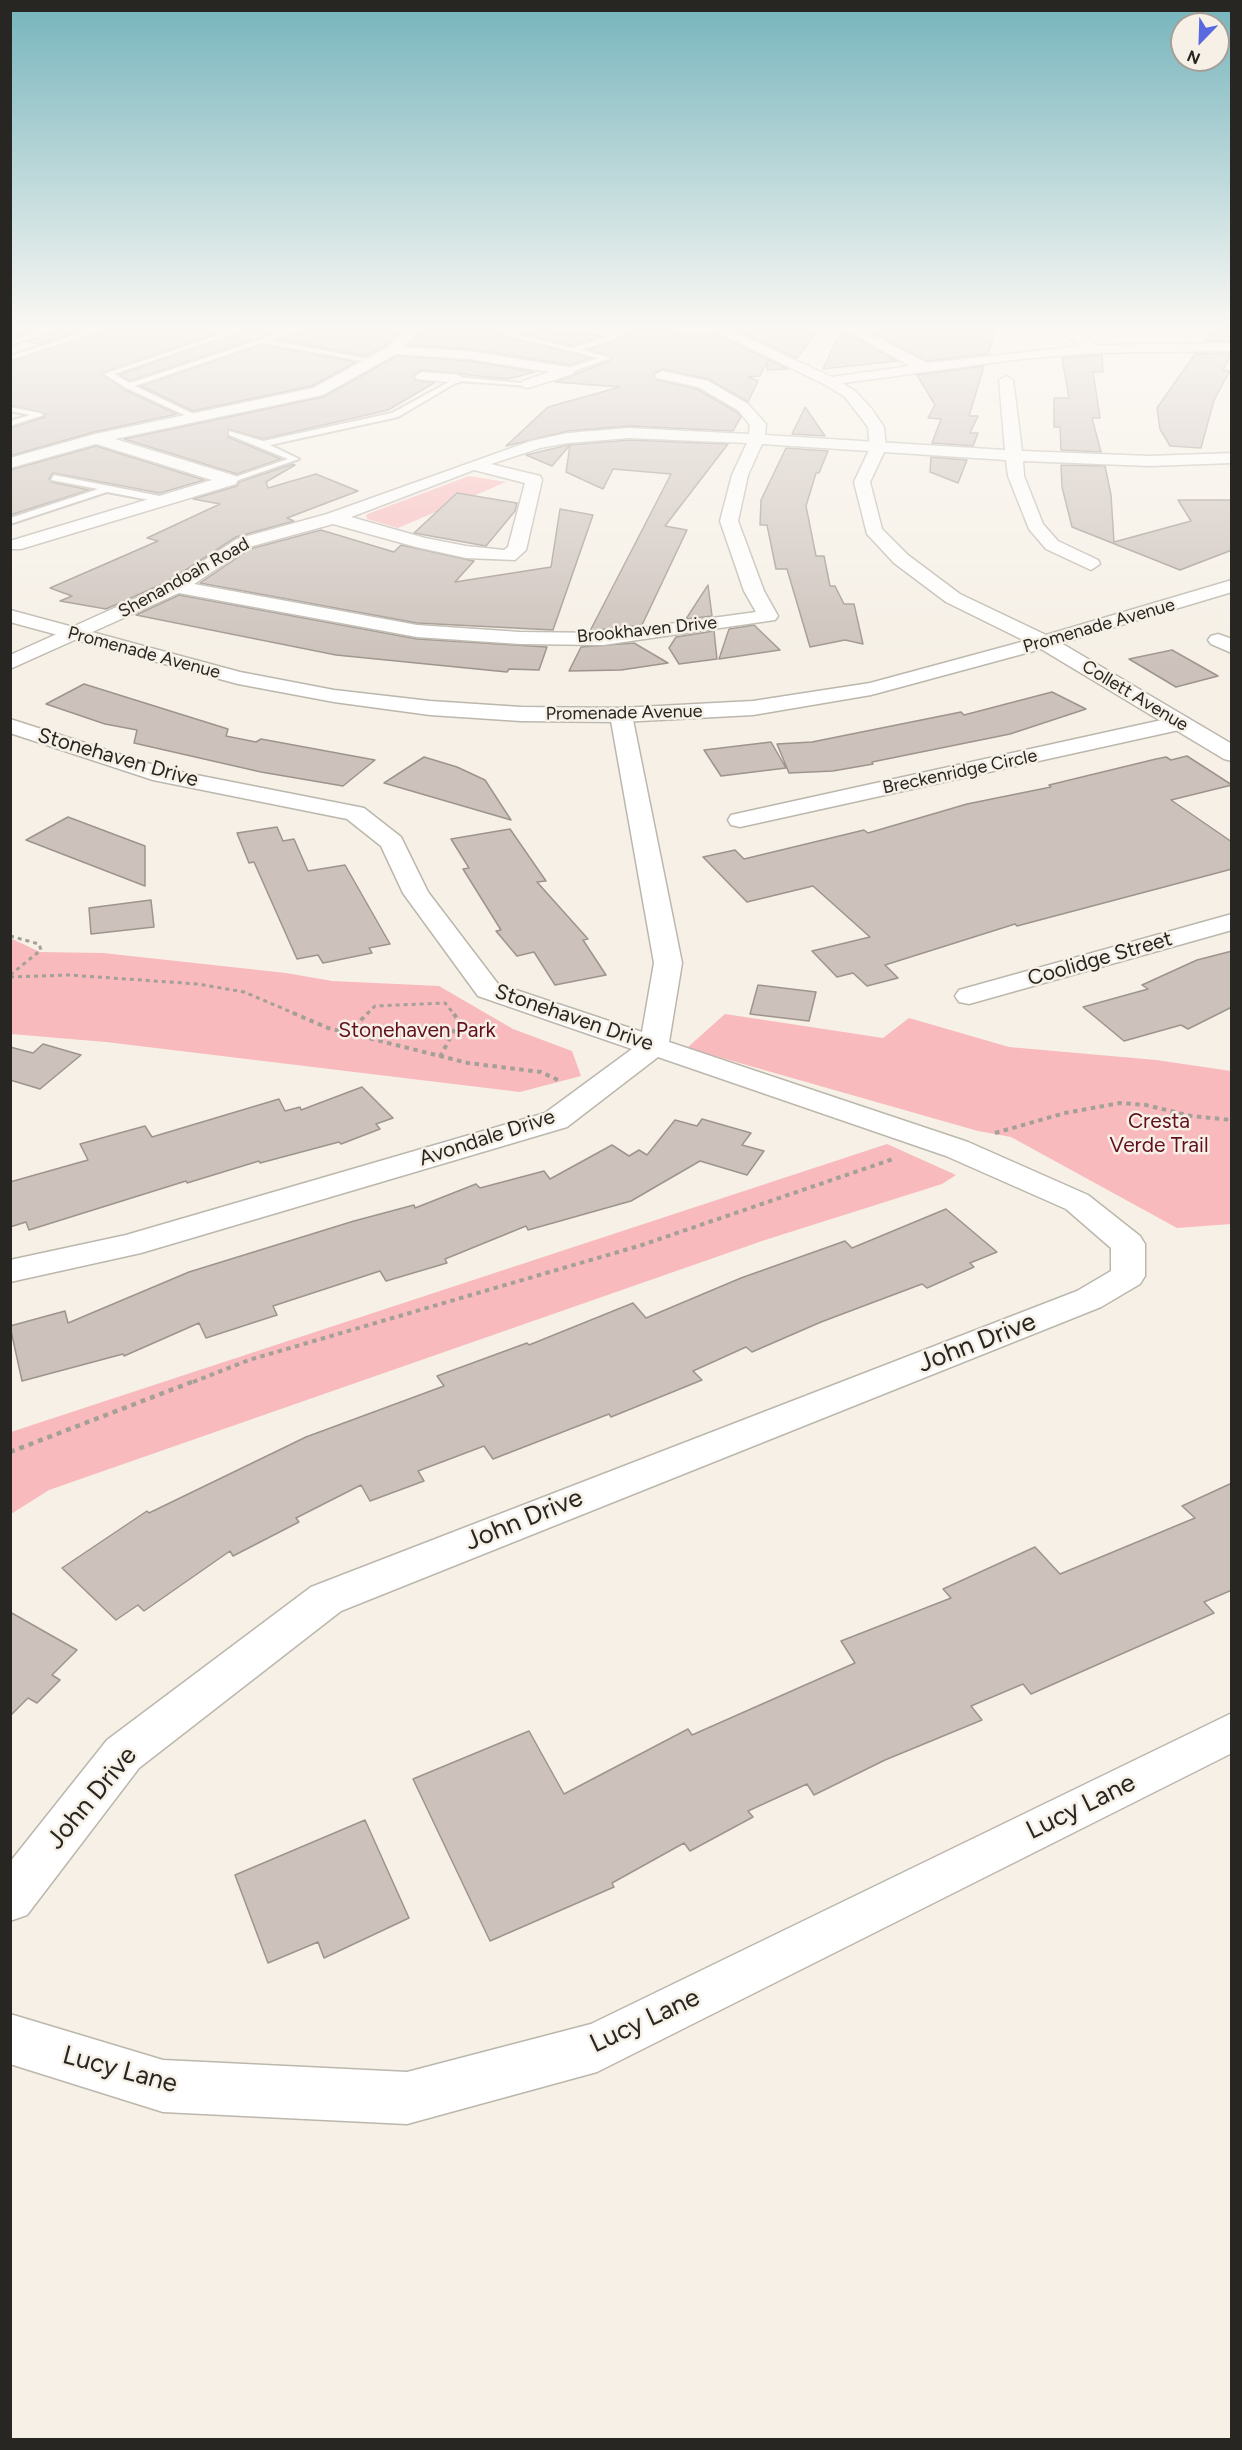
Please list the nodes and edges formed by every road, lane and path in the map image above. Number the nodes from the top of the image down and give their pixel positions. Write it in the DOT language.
graph roads {
  1 [pos="90,440"];
  2 [pos="99,440"];
  3 [pos="252,440"];
  4 [pos="279,440"];
  5 [pos="556,440"];
  6 [pos="756,440"];
  7 [pos="785,440"];
  8 [pos="877,440"];
  9 [pos="1013,440"];
  10 [pos="262,444"];
  11 [pos="878,448"];
  12 [pos="1015,456"];
  13 [pos="1232,458"];
  14 [pos="10,463"];
  15 [pos="473,465"];
  16 [pos="54,478"];
  17 [pos="230,480"];
  18 [pos="107,489"];
  19 [pos="165,500"];
  20 [pos="333,518"];
  21 [pos="10,521"];
  22 [pos="13,544"];
  23 [pos="1091,564"];
  24 [pos="1232,586"];
  25 [pos="177,587"];
  26 [pos="10,616"];
  27 [pos="77,634"];
  28 [pos="1044,642"];
  29 [pos="10,663"];
  30 [pos="621,715"];
  31 [pos="1180,723"];
  32 [pos="10,726"];
  33 [pos="1232,754"];
  34 [pos="740,820"];
  35 [pos="1232,922"];
  36 [pos="10,936"];
  37 [pos="10,976"];
  38 [pos="969,996"];
  39 [pos="348,1033"];
  40 [pos="654,1046"];
  41 [pos="440,1057"];
  42 [pos="588,1096"];
  43 [pos="1232,1120"];
  44 [pos="989,1135"];
  45 [pos="939,1143"];
  46 [pos="10,1271"];
  47 [pos="1128,1276"];
  48 [pos="10,1452"];
  49 [pos="1232,1732"];
  50 [pos="10,1899"];
  51 [pos="10,2039"];
  1 -- 14 [label="street"];
  2 -- 17 [label="street"];
  3 -- 10 [label="lane"];
  4 -- 10 [label="lane"];
  5 -- 15 [label="street, Shenandoah Road"];
  6 -- 25 [label="street, Brookhaven Drive"];
  7 -- 11 [label="street, Shenandoah Road"];
  8 -- 11 [label="street"];
  9 -- 12 [label="street"];
  10 -- 17 [label="lane"];
  11 -- 12 [label="street, Shenandoah Road"];
  11 -- 28 [label="street, Collett Avenue"];
  12 -- 13 [label="street, Shenandoah Road"];
  12 -- 23 [label="street"];
  15 -- 20 [label="street, Shenandoah Road"];
  15 -- 20 [label="street"];
  16 -- 18 [label="lane"];
  17 -- 19 [label="street"];
  18 -- 19 [label="lane"];
  18 -- 21 [label="lane"];
  19 -- 22 [label="street"];
  20 -- 25 [label="street, Shenandoah Road"];
  24 -- 28 [label="street, Promenade Avenue"];
  25 -- 27 [label="street, Shenandoah Road"];
  26 -- 27 [label="street, Promenade Avenue"];
  27 -- 29 [label="street, Shenandoah Road"];
  27 -- 30 [label="street, Promenade Avenue"];
  28 -- 30 [label="street, Promenade Avenue"];
  28 -- 31 [label="street, Collett Avenue"];
  30 -- 40 [label="street"];
  31 -- 33 [label="street, Collett Avenue"];
  31 -- 34 [label="street, Breckenridge Circle"];
  32 -- 40 [label="street, Stonehaven Drive"];
  35 -- 38 [label="street, Coolidge Street"];
  36 -- 37 [label="path"];
  37 -- 39 [label="path"];
  39 -- 41 [label="path"];
  39 -- 41 [label="path"];
  40 -- 42 [label="street, Avondale Drive"];
  40 -- 45 [label="street, Stonehaven Drive"];
  41 -- 42 [label="path"];
  42 -- 46 [label="street, Avondale Drive"];
  43 -- 44 [label="path"];
  45 -- 47 [label="street, Stonehaven Drive"];
  45 -- 48 [label="path"];
  47 -- 50 [label="street, John Drive"];
  49 -- 51 [label="street, Lucy Lane"];
}
